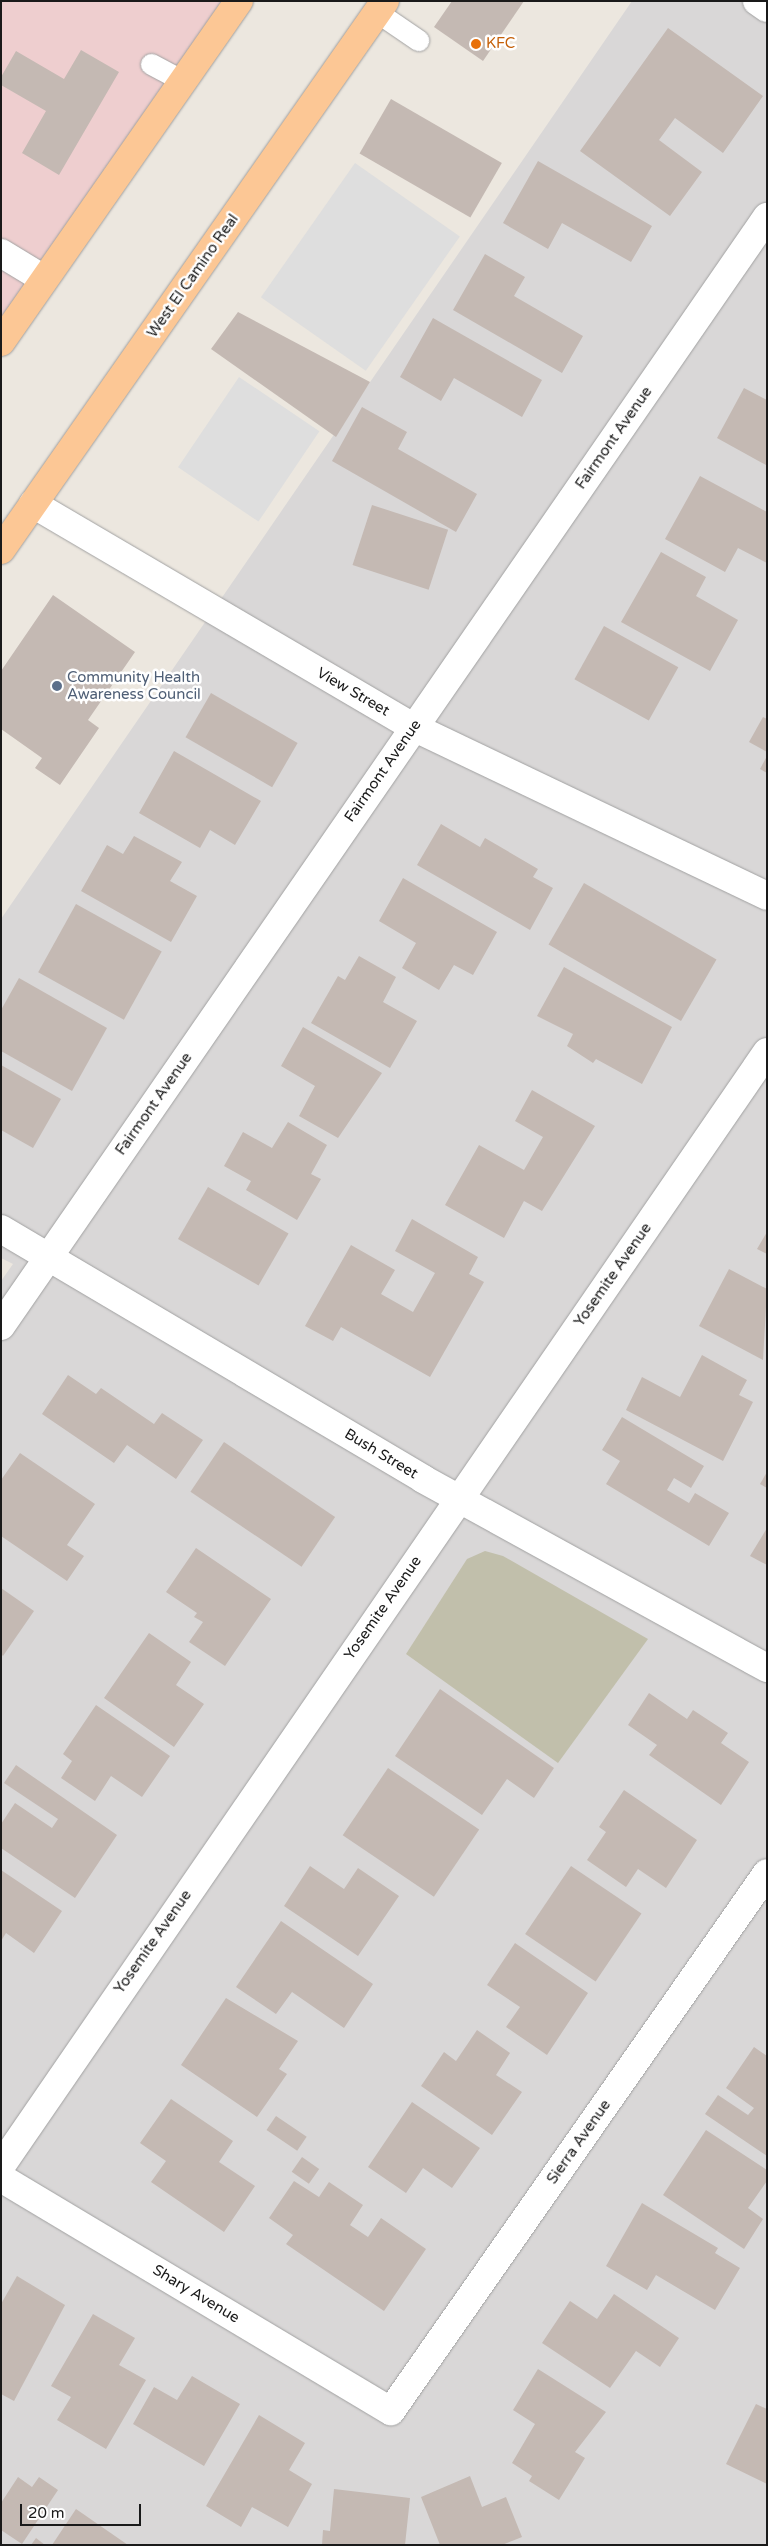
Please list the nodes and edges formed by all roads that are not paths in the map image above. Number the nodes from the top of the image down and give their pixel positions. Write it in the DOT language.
graph roads {
  1 [pos="239,1"];
  2 [pos="757,1"];
  3 [pos="381,7"];
  4 [pos="767,8"];
  5 [pos="418,40"];
  6 [pos="151,64"];
  7 [pos="183,81"];
  8 [pos="767,217"];
  9 [pos="1,253"];
  10 [pos="44,278"];
  11 [pos="1,342"];
  12 [pos="33,504"];
  13 [pos="1,550"];
  14 [pos="413,726"];
  15 [pos="767,896"];
  16 [pos="767,1052"];
  17 [pos="1,1229"];
  18 [pos="49,1257"];
  19 [pos="1,1326"];
  20 [pos="458,1499"];
  21 [pos="767,1668"];
  22 [pos="767,1873"];
  23 [pos="1,2166"];
  24 [pos="1,2178"];
  25 [pos="391,2411"];
  1 -- 7 [label="main road"];
  2 -- 4 [label="street"];
  3 -- 5 [label="lane"];
  3 -- 12 [label="main road, West El Camino Real"];
  6 -- 7 [label="lane"];
  7 -- 10 [label="main road"];
  8 -- 14 [label="street, Fairmont Avenue"];
  9 -- 10 [label="street"];
  10 -- 11 [label="main road"];
  12 -- 13 [label="main road, West El Camino Real"];
  12 -- 14 [label="street, View Street"];
  14 -- 15 [label="street, View Street"];
  14 -- 18 [label="street, Fairmont Avenue"];
  16 -- 20 [label="street, Yosemite Avenue"];
  17 -- 18 [label="street, Bush Street"];
  18 -- 19 [label="street, Fairmont Avenue"];
  18 -- 20 [label="street, Bush Street"];
  20 -- 21 [label="street, Bush Street"];
  20 -- 23 [label="street, Yosemite Avenue"];
  22 -- 25 [label="street, Sierra Avenue"];
  24 -- 25 [label="street, Shary Avenue"];
}
